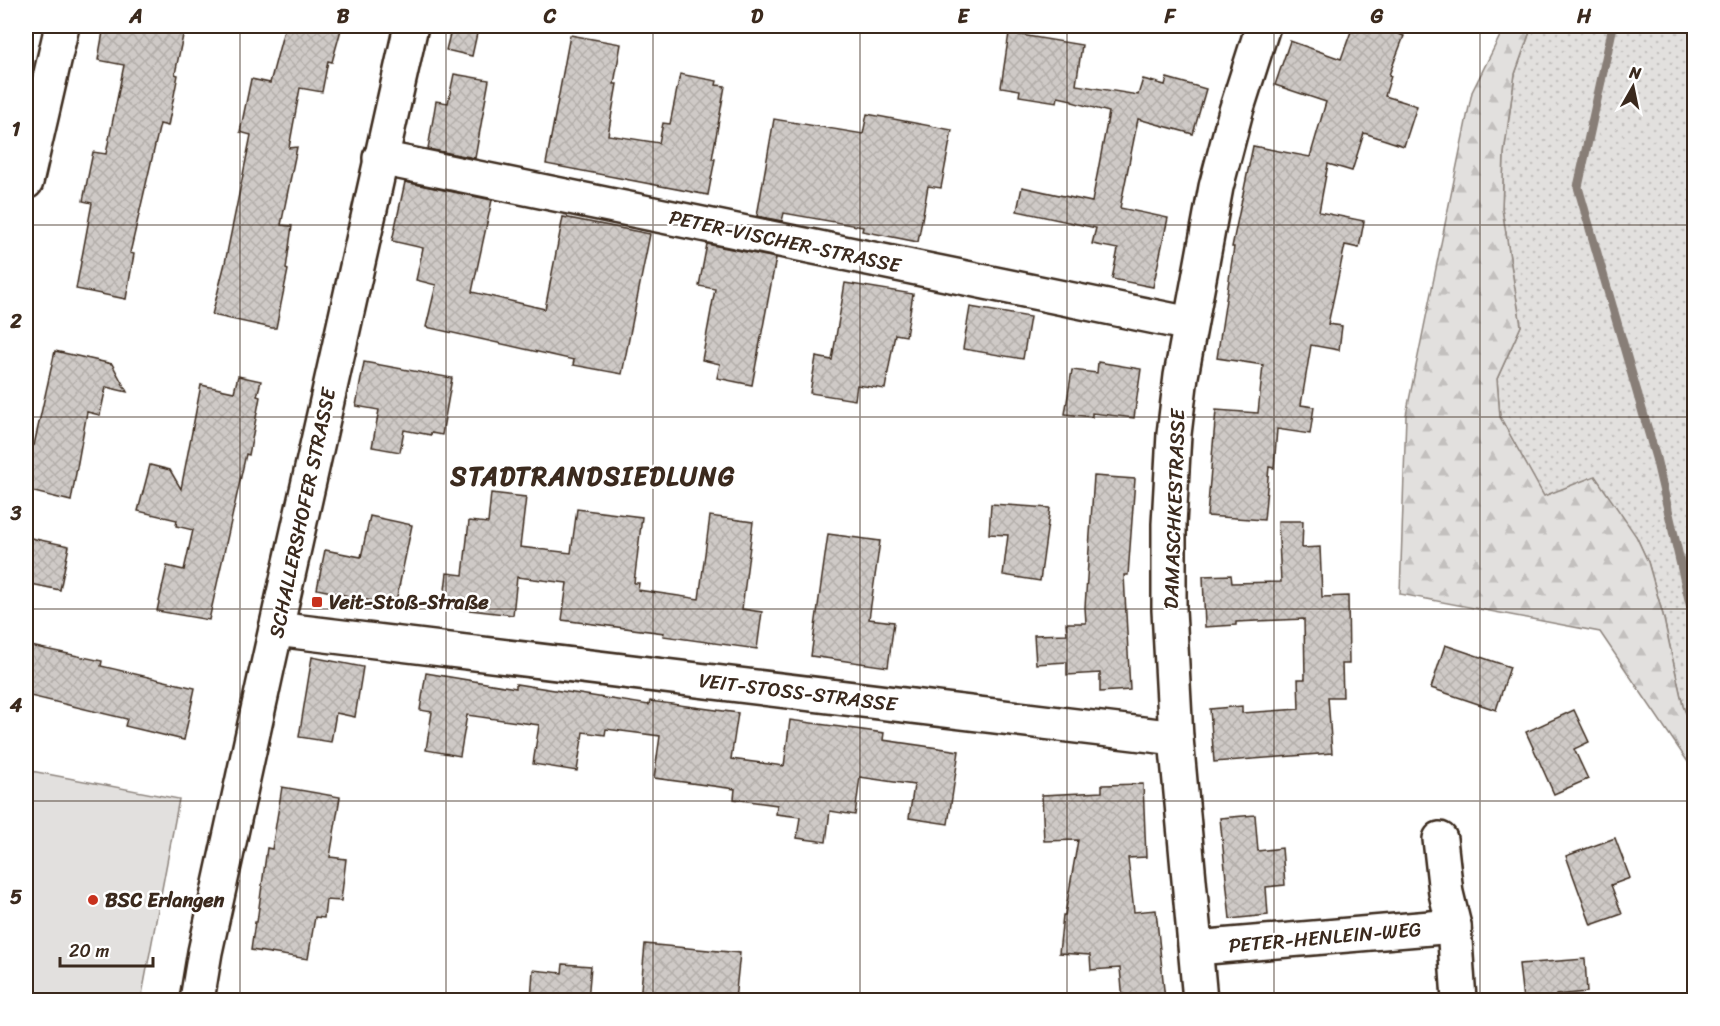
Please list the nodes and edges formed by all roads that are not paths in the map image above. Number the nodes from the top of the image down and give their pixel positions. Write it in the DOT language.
graph roads {
  1 [pos="62,26"];
  2 [pos="411,26"];
  3 [pos="1263,26"];
  4 [pos="380,158"];
  5 [pos="26,182"];
  6 [pos="1190,324"];
  7 [pos="276,629"];
  8 [pos="1176,738"];
  9 [pos="1440,839"];
  10 [pos="1454,926"];
  11 [pos="1196,948"];
  12 [pos="197,1000"];
  13 [pos="1200,1000"];
  14 [pos="1459,1000"];
  1 -- 5 [label="street"];
  2 -- 4 [label="street, SCHALLERSHOFER STRASSE"];
  3 -- 6 [label="street, DAMASCHKESTRASSE"];
  4 -- 6 [label="street, PETER-VISCHER-STRASSE"];
  4 -- 7 [label="street, SCHALLERSHOFER STRASSE"];
  6 -- 8 [label="street, DAMASCHKESTRASSE"];
  7 -- 8 [label="street, VEIT-STOSS-STRASSE"];
  7 -- 12 [label="street, SCHALLERSHOFER STRASSE"];
  8 -- 11 [label="street, DAMASCHKESTRASSE"];
  9 -- 10 [label="street"];
  10 -- 11 [label="street, PETER-HENLEIN-WEG"];
  10 -- 14 [label="street"];
  11 -- 13 [label="street, DAMASCHKESTRASSE"];
}
